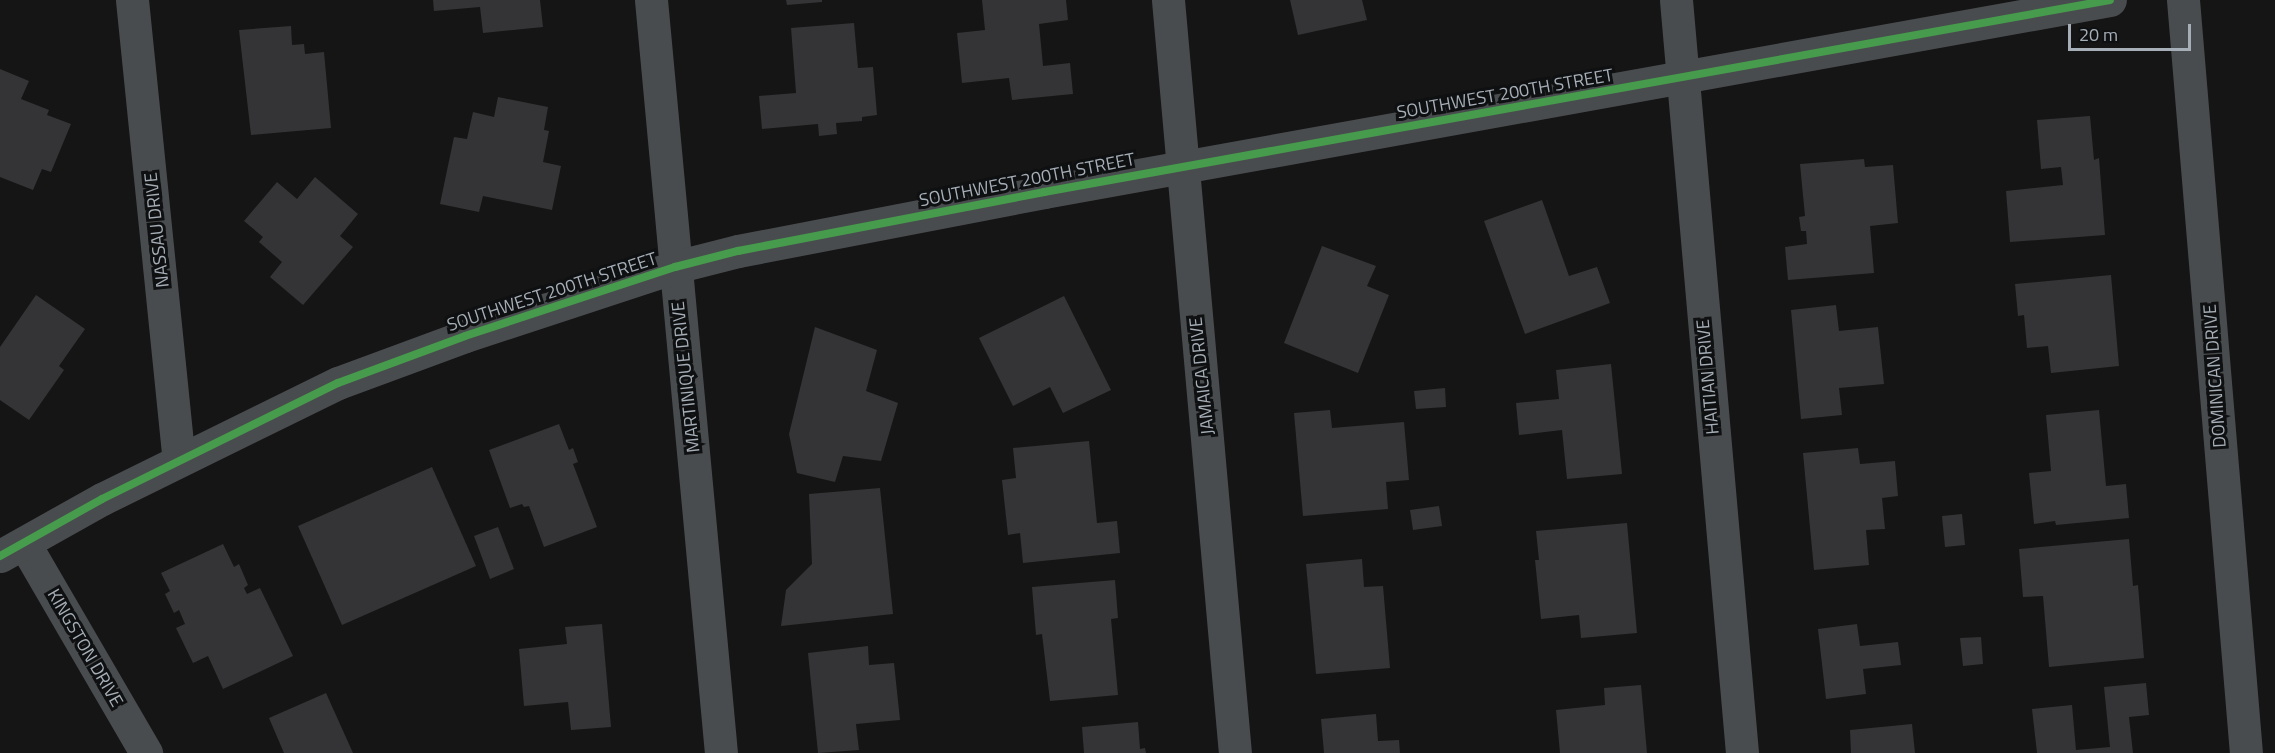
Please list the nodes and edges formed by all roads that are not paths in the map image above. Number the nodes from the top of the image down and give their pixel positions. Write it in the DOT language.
graph roads {
  1 [pos="132,0"];
  2 [pos="651,0"];
  3 [pos="1168,0"];
  4 [pos="1676,0"];
  5 [pos="2110,0"];
  6 [pos="2183,0"];
  7 [pos="1683,77"];
  8 [pos="1183,166"];
  9 [pos="675,267"];
  10 [pos="179,460"];
  11 [pos="12,549"];
  12 [pos="146,753"];
  13 [pos="721,753"];
  14 [pos="1235,753"];
  15 [pos="1742,753"];
  16 [pos="2246,753"];
  1 -- 10 [label="street, NASSAU DRIVE"];
  2 -- 9 [label="street, MARTINIQUE DRIVE"];
  3 -- 8 [label="street, JAMAICA DRIVE"];
  4 -- 7 [label="street, HAITIAN DRIVE"];
  5 -- 7 [label="street, SOUTHWEST 200TH STREET"];
  6 -- 16 [label="street, DOMINICAN DRIVE"];
  7 -- 8 [label="street, SOUTHWEST 200TH STREET"];
  7 -- 15 [label="street, HAITIAN DRIVE"];
  8 -- 9 [label="street, SOUTHWEST 200TH STREET"];
  8 -- 14 [label="street, JAMAICA DRIVE"];
  9 -- 10 [label="street, SOUTHWEST 200TH STREET"];
  9 -- 13 [label="street, MARTINIQUE DRIVE"];
  10 -- 11 [label="street, SOUTHWEST 200TH STREET"];
  11 -- 12 [label="street, KINGSTON DRIVE"];
}
